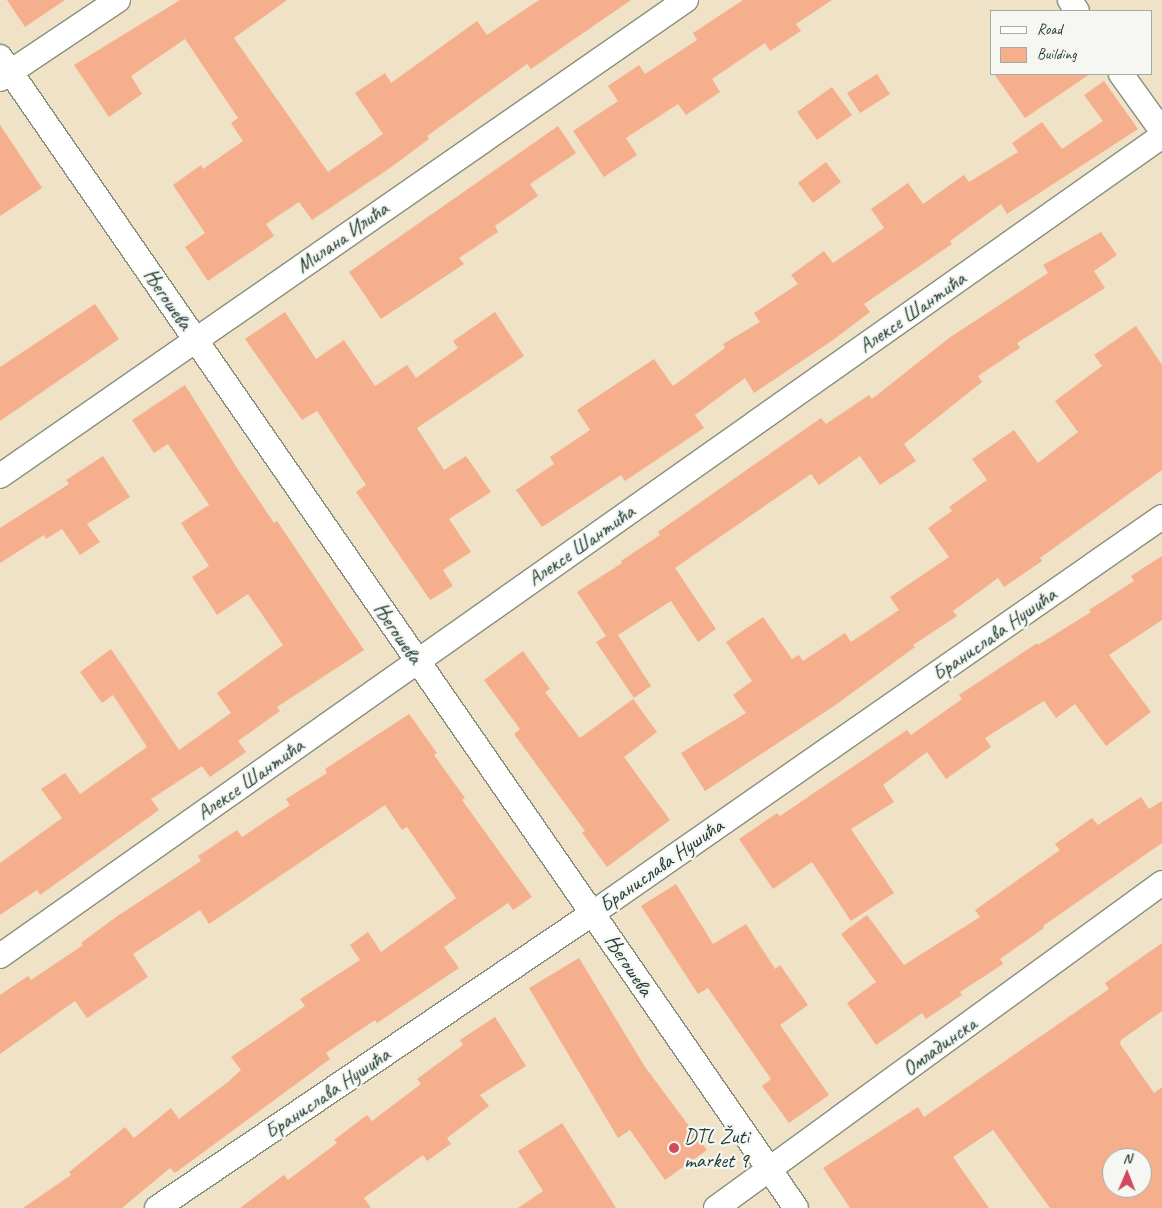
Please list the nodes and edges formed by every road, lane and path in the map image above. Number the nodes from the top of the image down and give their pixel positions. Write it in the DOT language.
graph roads {
  1 [pos="118,0"];
  2 [pos="686,0"];
  3 [pos="3,69"];
  4 [pos="1122,75"];
  5 [pos="1162,132"];
  6 [pos="1162,136"];
  7 [pos="195,338"];
  8 [pos="0,476"];
  9 [pos="1162,517"];
  10 [pos="417,660"];
  11 [pos="1162,883"];
  12 [pos="593,913"];
  13 [pos="0,956"];
  14 [pos="769,1171"];
  15 [pos="157,1208"];
  16 [pos="716,1208"];
  17 [pos="796,1208"];
  1 -- 3 [label="street"];
  2 -- 7 [label="street, Милана Илића"];
  3 -- 7 [label="street, Његошева"];
  4 -- 5 [label="street"];
  6 -- 10 [label="street, Алексе Шантића"];
  7 -- 8 [label="street, Милана Илића"];
  7 -- 10 [label="street, Његошева"];
  9 -- 12 [label="street, Бранислава Нушића"];
  10 -- 12 [label="street, Његошева"];
  10 -- 13 [label="street, Алексе Шантића"];
  11 -- 14 [label="street, Омладинска"];
  12 -- 14 [label="street, Његошева"];
  12 -- 15 [label="street, Бранислава Нушића"];
  14 -- 16 [label="street, Омладинска"];
  14 -- 17 [label="street, Његошева"];
}
